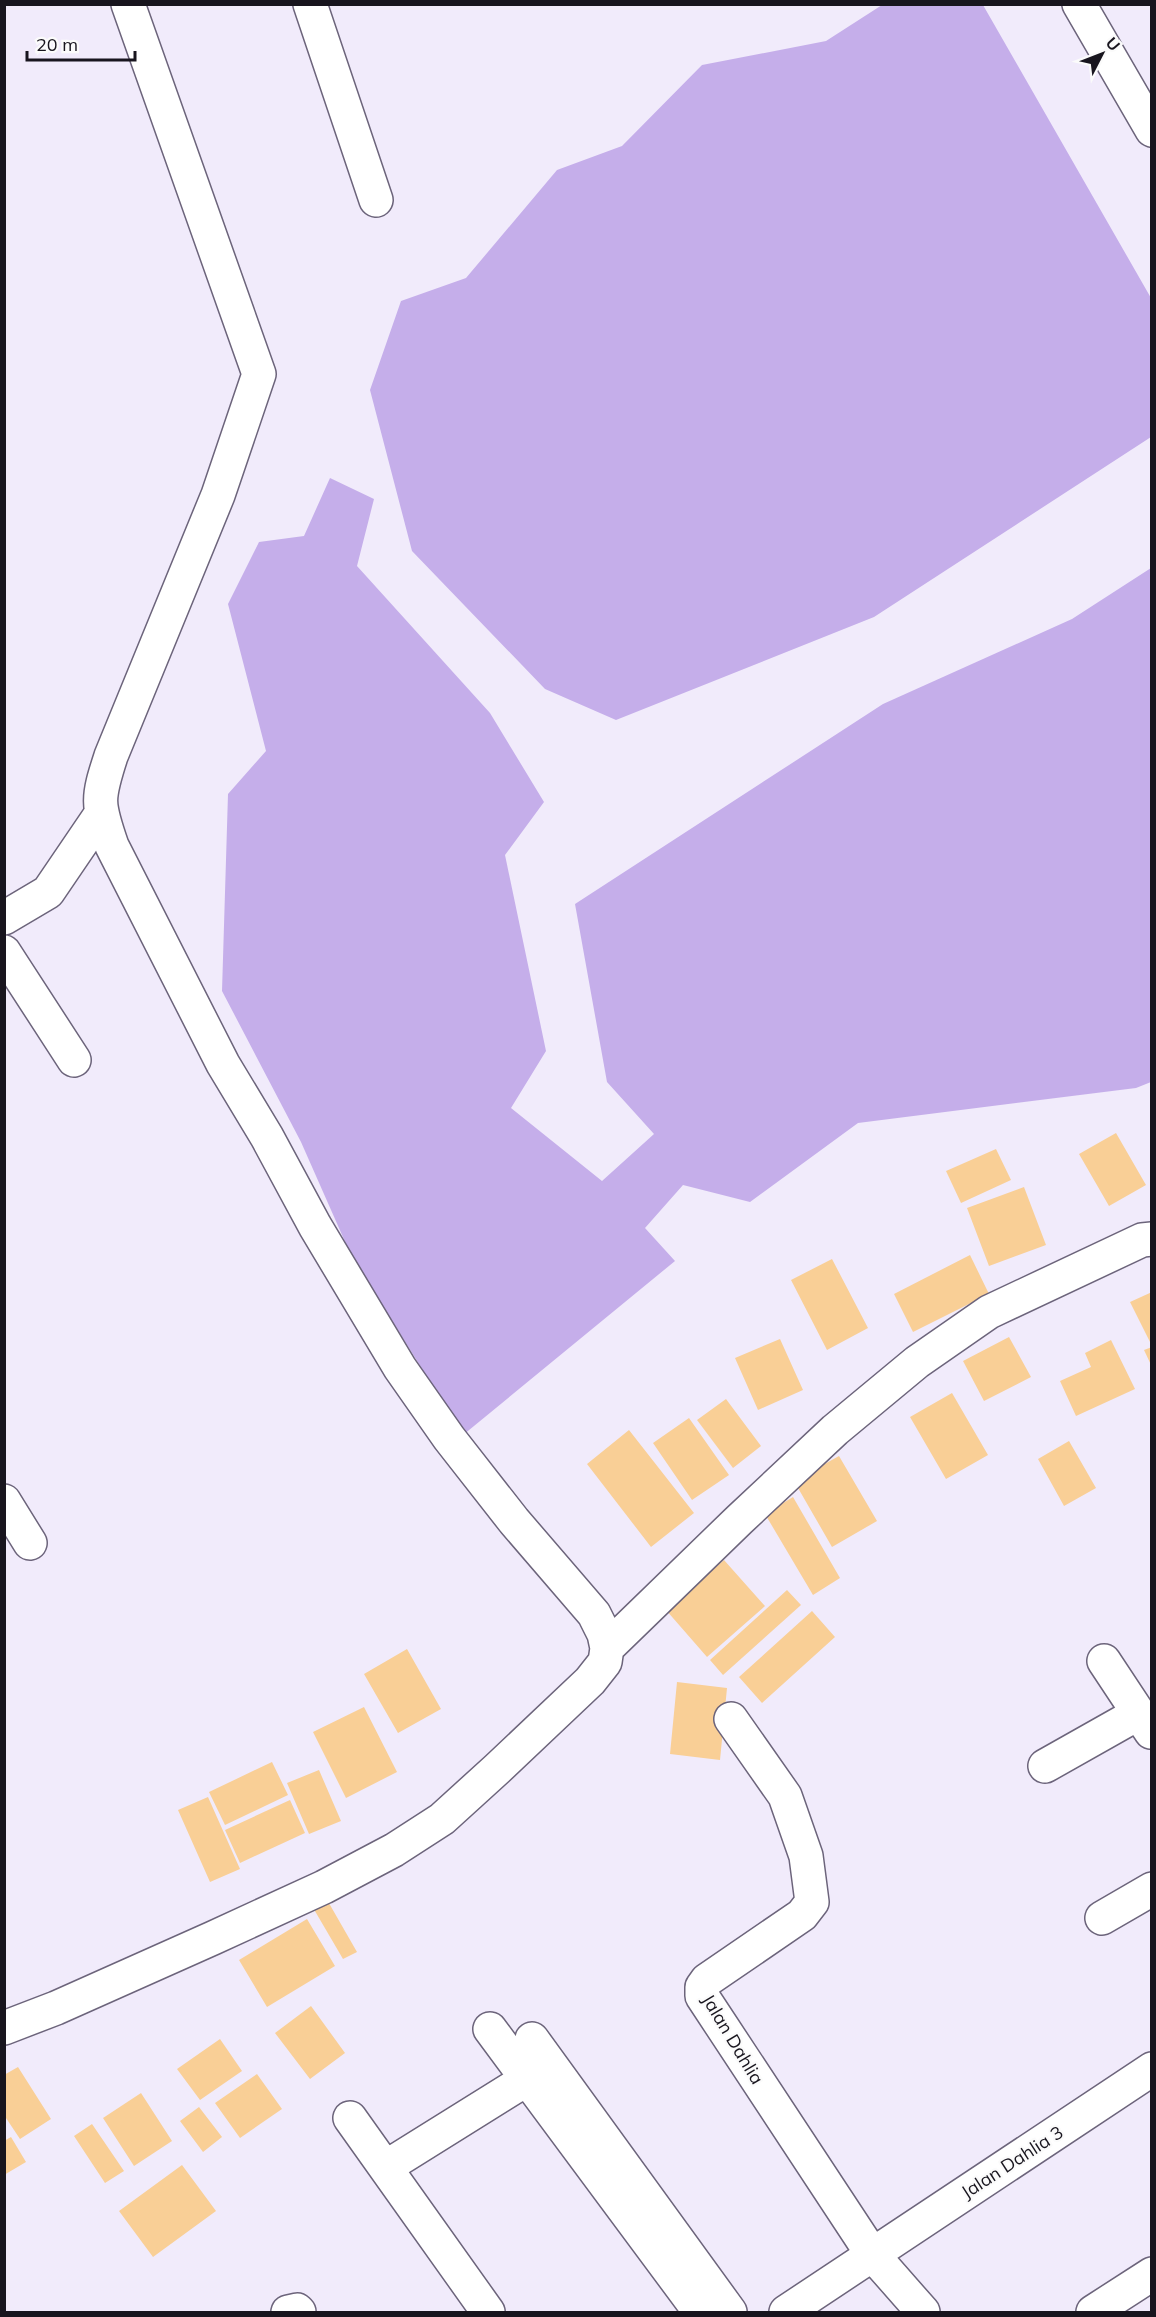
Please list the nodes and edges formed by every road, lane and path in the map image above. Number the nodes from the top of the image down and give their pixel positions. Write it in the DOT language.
graph roads {
  1 [pos="128,4"];
  2 [pos="1079,4"];
  3 [pos="315,7"];
  4 [pos="1152,130"];
  5 [pos="376,200"];
  6 [pos="101,814"];
  7 [pos="4,918"];
  8 [pos="4,952"];
  9 [pos="74,1060"];
  10 [pos="1152,1239"];
  11 [pos="4,1501"];
  12 [pos="30,1544"];
  13 [pos="607,1648"];
  14 [pos="1104,1661"];
  15 [pos="731,1719"];
  16 [pos="1145,1722"];
  17 [pos="1045,1766"];
  18 [pos="1152,1889"];
  19 [pos="1102,1918"];
  20 [pos="4,2028"];
  21 [pos="490,2030"];
  22 [pos="532,2039"];
  23 [pos="1152,2069"];
  24 [pos="527,2079"];
  25 [pos="350,2118"];
  26 [pos="386,2167"];
  27 [pos="872,2254"];
  28 [pos="1152,2274"];
  29 [pos="288,2313"];
  30 [pos="299,2313"];
  31 [pos="488,2313"];
  32 [pos="699,2313"];
  33 [pos="730,2313"];
  34 [pos="786,2313"];
  35 [pos="923,2313"];
  36 [pos="1093,2313"];
  1 -- 6 [label="street"];
  2 -- 4 [label="street"];
  3 -- 5 [label="street"];
  6 -- 7 [label="street"];
  6 -- 13 [label="street"];
  8 -- 9 [label="street"];
  10 -- 13 [label="street"];
  11 -- 12 [label="street"];
  13 -- 20 [label="street"];
  14 -- 16 [label="street"];
  15 -- 27 [label="street, Jalan Dahlia"];
  16 -- 17 [label="street"];
  18 -- 19 [label="street"];
  21 -- 24 [label="street"];
  22 -- 33 [label="street"];
  23 -- 27 [label="street, Jalan Dahlia 3"];
  24 -- 26 [label="street"];
  24 -- 32 [label="street"];
  25 -- 26 [label="street"];
  26 -- 31 [label="street"];
  27 -- 34 [label="street, Jalan Dahlia 3"];
  27 -- 35 [label="street, Jalan Dahlia"];
  28 -- 36 [label="street"];
  29 -- 30 [label="street"];
}
